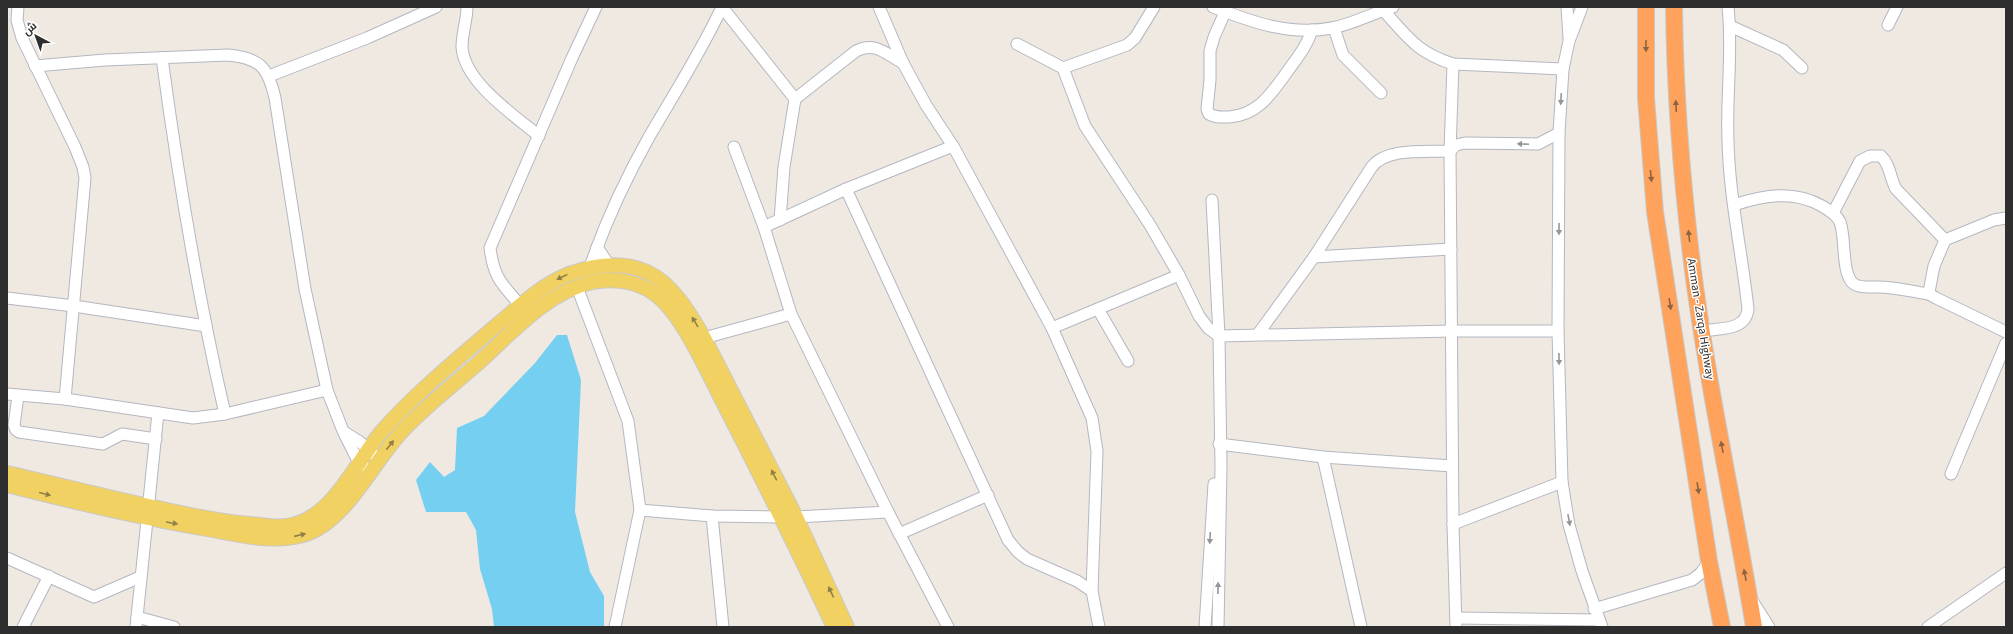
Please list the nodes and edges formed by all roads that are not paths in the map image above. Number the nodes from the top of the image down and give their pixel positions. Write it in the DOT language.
graph roads {
  1 [pos="18,7"];
  2 [pos="436,7"];
  3 [pos="467,7"];
  4 [pos="596,7"];
  5 [pos="722,7"];
  6 [pos="879,7"];
  7 [pos="1154,7"];
  8 [pos="1213,7"];
  9 [pos="1567,7"];
  10 [pos="1582,7"];
  11 [pos="1646,7"];
  12 [pos="1674,7"];
  13 [pos="1728,7"];
  14 [pos="1897,7"];
  15 [pos="1388,9"];
  16 [pos="1225,12"];
  17 [pos="1888,25"];
  18 [pos="1730,26"];
  19 [pos="1334,28"];
  20 [pos="1312,30"];
  21 [pos="1569,41"];
  22 [pos="1016,44"];
  23 [pos="162,58"];
  24 [pos="903,63"];
  25 [pos="1453,64"];
  26 [pos="35,66"];
  27 [pos="1063,68"];
  28 [pos="1802,68"];
  29 [pos="1563,69"];
  30 [pos="269,76"];
  31 [pos="1381,93"];
  32 [pos="795,99"];
  33 [pos="1559,133"];
  34 [pos="540,136"];
  35 [pos="953,146"];
  36 [pos="734,147"];
  37 [pos="1450,151"];
  38 [pos="846,189"];
  39 [pos="1212,200"];
  40 [pos="1734,205"];
  41 [pos="1833,213"];
  42 [pos="2006,218"];
  43 [pos="780,220"];
  44 [pos="764,227"];
  45 [pos="1944,240"];
  46 [pos="597,247"];
  47 [pos="1451,249"];
  48 [pos="1314,257"];
  49 [pos="609,265"];
  50 [pos="590,267"];
  51 [pos="1178,275"];
  52 [pos="577,287"];
  53 [pos="1929,294"];
  54 [pos="7,298"];
  55 [pos="520,305"];
  56 [pos="74,306"];
  57 [pos="1098,309"];
  58 [pos="790,314"];
  59 [pos="206,326"];
  60 [pos="1052,328"];
  61 [pos="1452,331"];
  62 [pos="1558,331"];
  63 [pos="1702,331"];
  64 [pos="2006,332"];
  65 [pos="1258,334"];
  66 [pos="1219,336"];
  67 [pos="704,338"];
  68 [pos="2006,343"];
  69 [pos="1128,361"];
  70 [pos="713,368"];
  71 [pos="326,390"];
  72 [pos="7,394"];
  73 [pos="18,396"];
  74 [pos="65,399"];
  75 [pos="158,413"];
  76 [pos="225,414"];
  77 [pos="343,431"];
  78 [pos="156,439"];
  79 [pos="1219,444"];
  80 [pos="374,455"];
  81 [pos="1323,457"];
  82 [pos="1452,466"];
  83 [pos="365,467"];
  84 [pos="7,473"];
  85 [pos="1951,474"];
  86 [pos="1562,482"];
  87 [pos="7,485"];
  88 [pos="988,495"];
  89 [pos="640,510"];
  90 [pos="888,512"];
  91 [pos="149,513"];
  92 [pos="712,516"];
  93 [pos="782,517"];
  94 [pos="796,517"];
  95 [pos="1453,524"];
  96 [pos="899,534"];
  97 [pos="7,558"];
  98 [pos="1709,561"];
  99 [pos="2006,573"];
  100 [pos="49,576"];
  101 [pos="140,577"];
  102 [pos="1692,580"];
  103 [pos="1714,585"];
  104 [pos="1092,591"];
  105 [pos="1749,595"];
  106 [pos="1594,609"];
  107 [pos="136,622"];
  108 [pos="1456,623"];
  109 [pos="1520,623"];
  110 [pos="1600,623"];
  111 [pos="23,627"];
  112 [pos="174,627"];
  113 [pos="615,627"];
  114 [pos="723,627"];
  115 [pos="834,627"];
  116 [pos="847,627"];
  117 [pos="948,627"];
  118 [pos="1099,627"];
  119 [pos="1206,627"];
  120 [pos="1218,627"];
  121 [pos="1360,627"];
  122 [pos="1722,627"];
  123 [pos="1754,627"];
  124 [pos="1769,627"];
  125 [pos="1928,627"];
  1 -- 26 [label="street"];
  2 -- 30 [label="street"];
  3 -- 34 [label="street"];
  4 -- 34 [label="street"];
  5 -- 32 [label="street"];
  5 -- 46 [label="street"];
  6 -- 24 [label="street"];
  7 -- 27 [label="street"];
  8 -- 16 [label="street"];
  9 -- 21 [label="street"];
  10 -- 21 [label="street"];
  11 -- 98 [label="highway, one-way"];
  63 -- 12 [label="highway, Amman - Zarqa Highway, one-way"];
  13 -- 18 [label="street"];
  14 -- 17 [label="street"];
  15 -- 19 [label="street"];
  15 -- 25 [label="street"];
  16 -- 20 [label="street"];
  16 -- 20 [label="street"];
  18 -- 28 [label="street"];
  18 -- 40 [label="street"];
  19 -- 20 [label="street"];
  19 -- 31 [label="street"];
  21 -- 29 [label="street"];
  22 -- 27 [label="street"];
  23 -- 26 [label="street"];
  23 -- 30 [label="street"];
  23 -- 59 [label="street"];
  24 -- 32 [label="street"];
  24 -- 35 [label="street"];
  25 -- 29 [label="street"];
  25 -- 37 [label="street"];
  26 -- 56 [label="street"];
  27 -- 51 [label="street"];
  29 -- 33 [label="street, one-way"];
  30 -- 71 [label="street"];
  32 -- 43 [label="street"];
  33 -- 37 [label="street, one-way"];
  33 -- 62 [label="street, one-way"];
  34 -- 55 [label="street"];
  35 -- 38 [label="street"];
  35 -- 60 [label="street"];
  36 -- 44 [label="street"];
  37 -- 47 [label="street"];
  37 -- 48 [label="street"];
  38 -- 43 [label="street"];
  38 -- 88 [label="street"];
  39 -- 66 [label="street"];
  40 -- 41 [label="street"];
  40 -- 63 [label="street"];
  41 -- 45 [label="street"];
  41 -- 53 [label="street"];
  42 -- 45 [label="street"];
  43 -- 44 [label="street"];
  44 -- 58 [label="street"];
  45 -- 53 [label="street"];
  46 -- 49 [label="street"];
  46 -- 50 [label="street"];
  47 -- 48 [label="street"];
  47 -- 61 [label="street"];
  48 -- 65 [label="street"];
  49 -- 50 [label="main road"];
  67 -- 49 [label="main road, one-way"];
  50 -- 55 [label="main road, one-way"];
  51 -- 57 [label="street"];
  51 -- 66 [label="street"];
  52 -- 70 [label="main road"];
  80 -- 52 [label="main road, one-way"];
  52 -- 89 [label="street"];
  53 -- 64 [label="street"];
  54 -- 56 [label="street"];
  55 -- 80 [label="main road"];
  56 -- 59 [label="street"];
  56 -- 74 [label="street"];
  57 -- 60 [label="street"];
  57 -- 69 [label="street"];
  58 -- 67 [label="street"];
  58 -- 90 [label="street"];
  59 -- 76 [label="street"];
  60 -- 104 [label="street"];
  61 -- 62 [label="street"];
  61 -- 65 [label="street"];
  61 -- 82 [label="street"];
  62 -- 86 [label="street, one-way"];
  105 -- 63 [label="highway, Amman - Zarqa Highway, one-way"];
  65 -- 66 [label="street"];
  66 -- 79 [label="street"];
  67 -- 70 [label="main road"];
  68 -- 85 [label="street"];
  70 -- 93 [label="main road"];
  94 -- 70 [label="main road, one-way"];
  71 -- 76 [label="street"];
  71 -- 77 [label="street"];
  72 -- 73 [label="street"];
  73 -- 74 [label="street"];
  73 -- 78 [label="street"];
  74 -- 75 [label="street"];
  75 -- 76 [label="street"];
  75 -- 78 [label="street"];
  77 -- 80 [label="street"];
  77 -- 83 [label="street"];
  78 -- 91 [label="street"];
  79 -- 81 [label="street"];
  79 -- 119 [label="street, one-way"];
  120 -- 79 [label="street, one-way"];
  80 -- 83 [label="main road"];
  81 -- 82 [label="street"];
  81 -- 121 [label="street"];
  82 -- 95 [label="street"];
  83 -- 91 [label="main road"];
  84 -- 91 [label="main road"];
  86 -- 95 [label="street"];
  86 -- 106 [label="street, one-way"];
  87 -- 91 [label="main road, one-way"];
  88 -- 96 [label="street"];
  88 -- 104 [label="street"];
  89 -- 92 [label="street"];
  89 -- 113 [label="street"];
  90 -- 94 [label="street"];
  90 -- 96 [label="street"];
  91 -- 101 [label="street"];
  92 -- 93 [label="street"];
  92 -- 114 [label="street"];
  93 -- 115 [label="main road"];
  116 -- 94 [label="main road, one-way"];
  95 -- 108 [label="street"];
  96 -- 117 [label="street"];
  97 -- 100 [label="street"];
  98 -- 102 [label="street"];
  98 -- 103 [label="highway"];
  99 -- 125 [label="street"];
  100 -- 101 [label="street"];
  100 -- 111 [label="street"];
  101 -- 107 [label="street"];
  102 -- 103 [label="street"];
  102 -- 106 [label="street"];
  103 -- 122 [label="highway"];
  104 -- 118 [label="street"];
  105 -- 123 [label="highway, Amman - Zarqa Highway"];
  105 -- 124 [label="street"];
  106 -- 110 [label="street"];
  107 -- 112 [label="street"];
  108 -- 109 [label="street"];
  109 -- 110 [label="street"];
}
